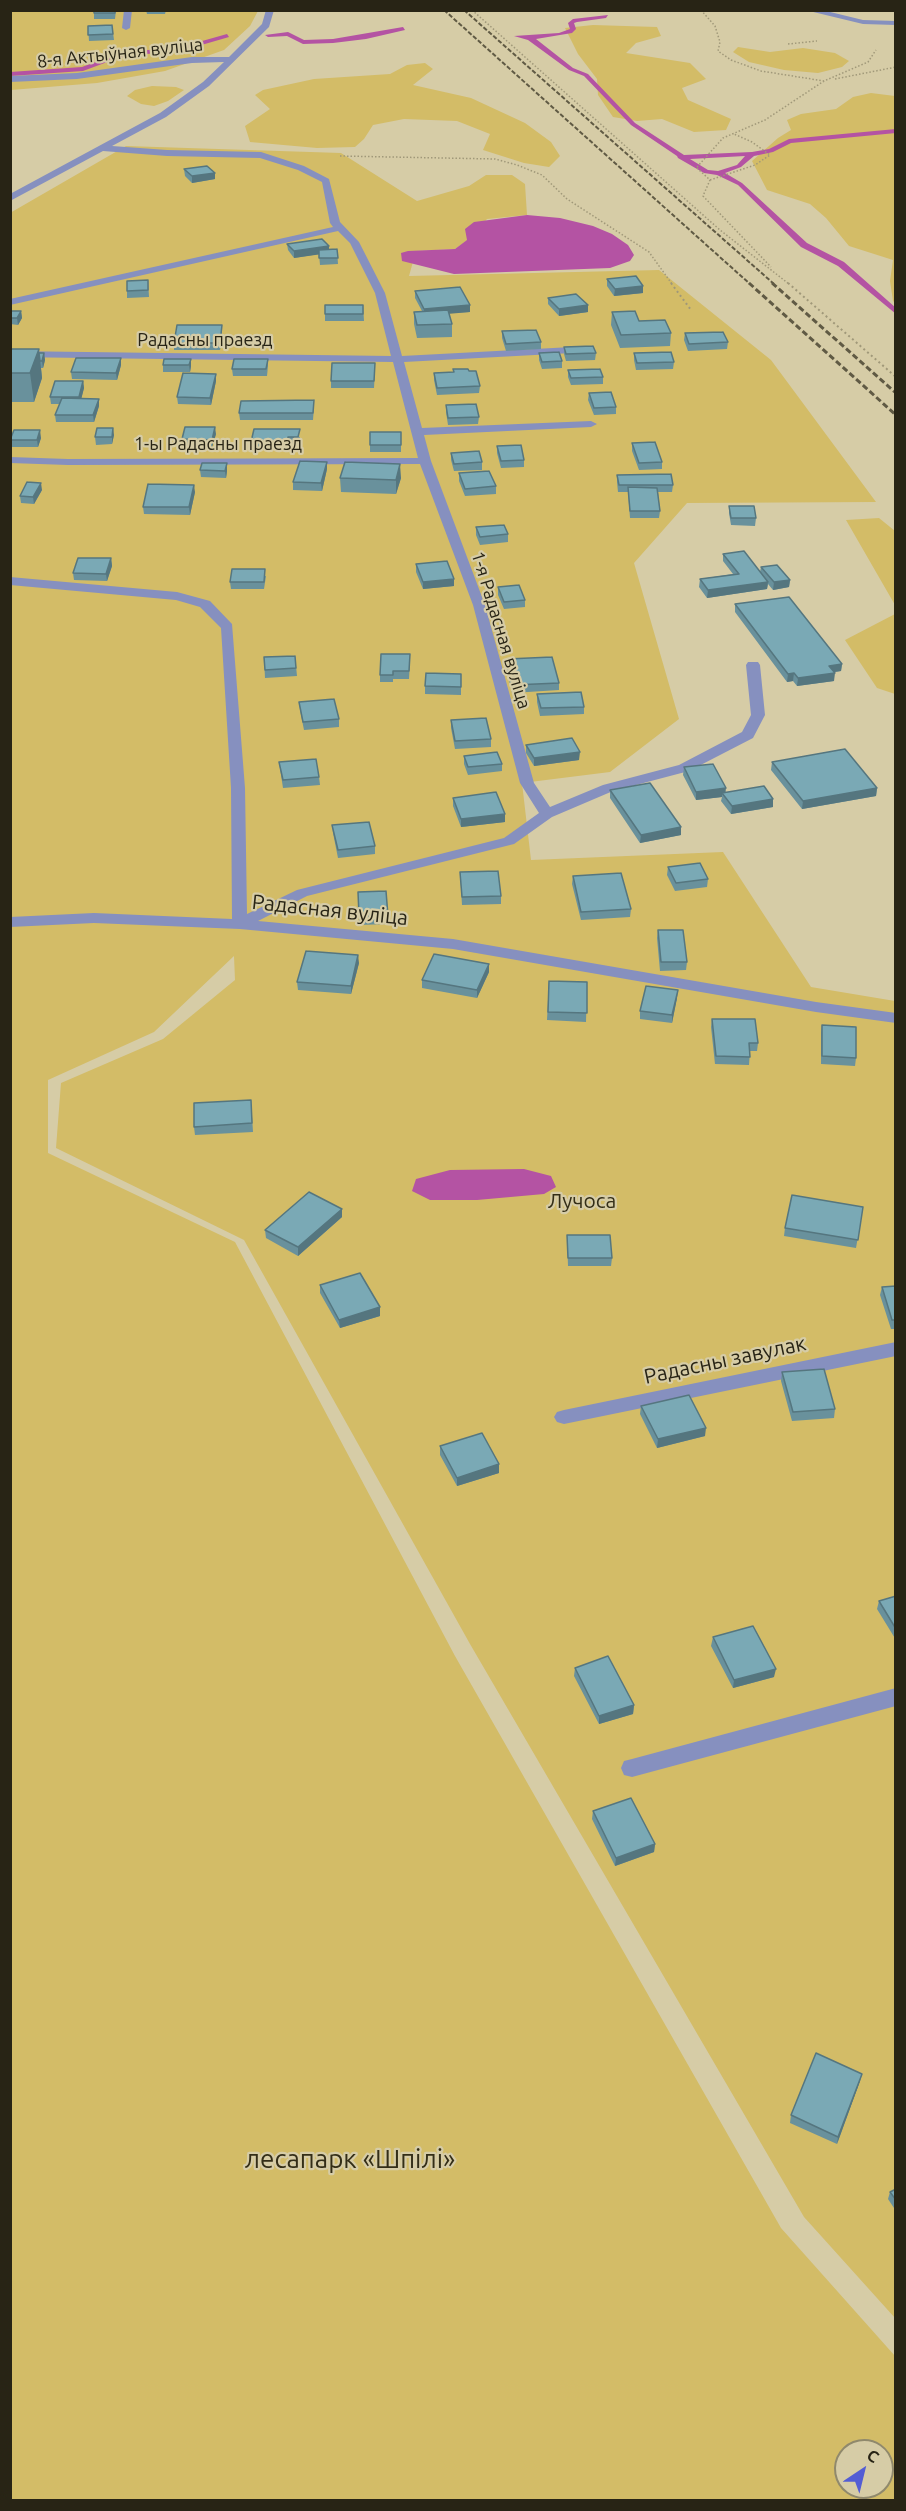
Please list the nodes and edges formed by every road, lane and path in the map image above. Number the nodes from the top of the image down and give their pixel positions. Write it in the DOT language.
graph roads {
  1 [pos="128,10"];
  2 [pos="270,10"];
  3 [pos="472,10"];
  4 [pos="701,10"];
  5 [pos="809,10"];
  6 [pos="896,23"];
  7 [pos="126,28"];
  8 [pos="878,47"];
  9 [pos="233,59"];
  10 [pos="896,67"];
  11 [pos="10,79"];
  12 [pos="825,81"];
  13 [pos="733,133"];
  14 [pos="99,148"];
  15 [pos="334,155"];
  16 [pos="710,180"];
  17 [pos="10,198"];
  18 [pos="340,228"];
  19 [pos="782,278"];
  20 [pos="10,302"];
  21 [pos="691,310"];
  22 [pos="572,350"];
  23 [pos="10,354"];
  24 [pos="399,359"];
  25 [pos="896,377"];
  26 [pos="591,424"];
  27 [pos="418,432"];
  28 [pos="10,460"];
  29 [pos="425,461"];
  30 [pos="10,581"];
  31 [pos="753,666"];
  32 [pos="547,814"];
  33 [pos="10,922"];
  34 [pos="240,924"];
  35 [pos="896,1018"];
  36 [pos="896,1348"];
  37 [pos="564,1417"];
  38 [pos="896,1697"];
  39 [pos="632,1768"];
  1 -- 7 [label="street"];
  2 -- 9 [label="street"];
  3 -- 19 [label="path"];
  4 -- 12 [label="path"];
  5 -- 6 [label="street"];
  8 -- 12 [label="path"];
  9 -- 11 [label="street, 8-я Актыўная вуліца"];
  9 -- 14 [label="street"];
  10 -- 12 [label="path"];
  12 -- 13 [label="path"];
  13 -- 16 [label="path"];
  13 -- 16 [label="path"];
  14 -- 17 [label="street"];
  14 -- 18 [label="street, 1-я Радасная вуліца"];
  15 -- 21 [label="path"];
  16 -- 19 [label="path"];
  18 -- 20 [label="street"];
  18 -- 24 [label="street, 1-я Радасная вуліца"];
  19 -- 25 [label="path"];
  22 -- 24 [label="street, Радасны праезд"];
  23 -- 24 [label="street, Радасны праезд"];
  24 -- 27 [label="street, 1-я Радасная вуліца"];
  26 -- 27 [label="street"];
  27 -- 29 [label="street, 1-я Радасная вуліца"];
  28 -- 29 [label="street, 1-ы Радасны праезд"];
  29 -- 32 [label="street, 1-я Радасная вуліца"];
  30 -- 34 [label="street, Радасная вуліца"];
  31 -- 32 [label="street"];
  32 -- 34 [label="street"];
  33 -- 34 [label="street"];
  34 -- 35 [label="street, Радасная вуліца"];
  36 -- 37 [label="street, Радасны завулак"];
  38 -- 39 [label="street"];
}
